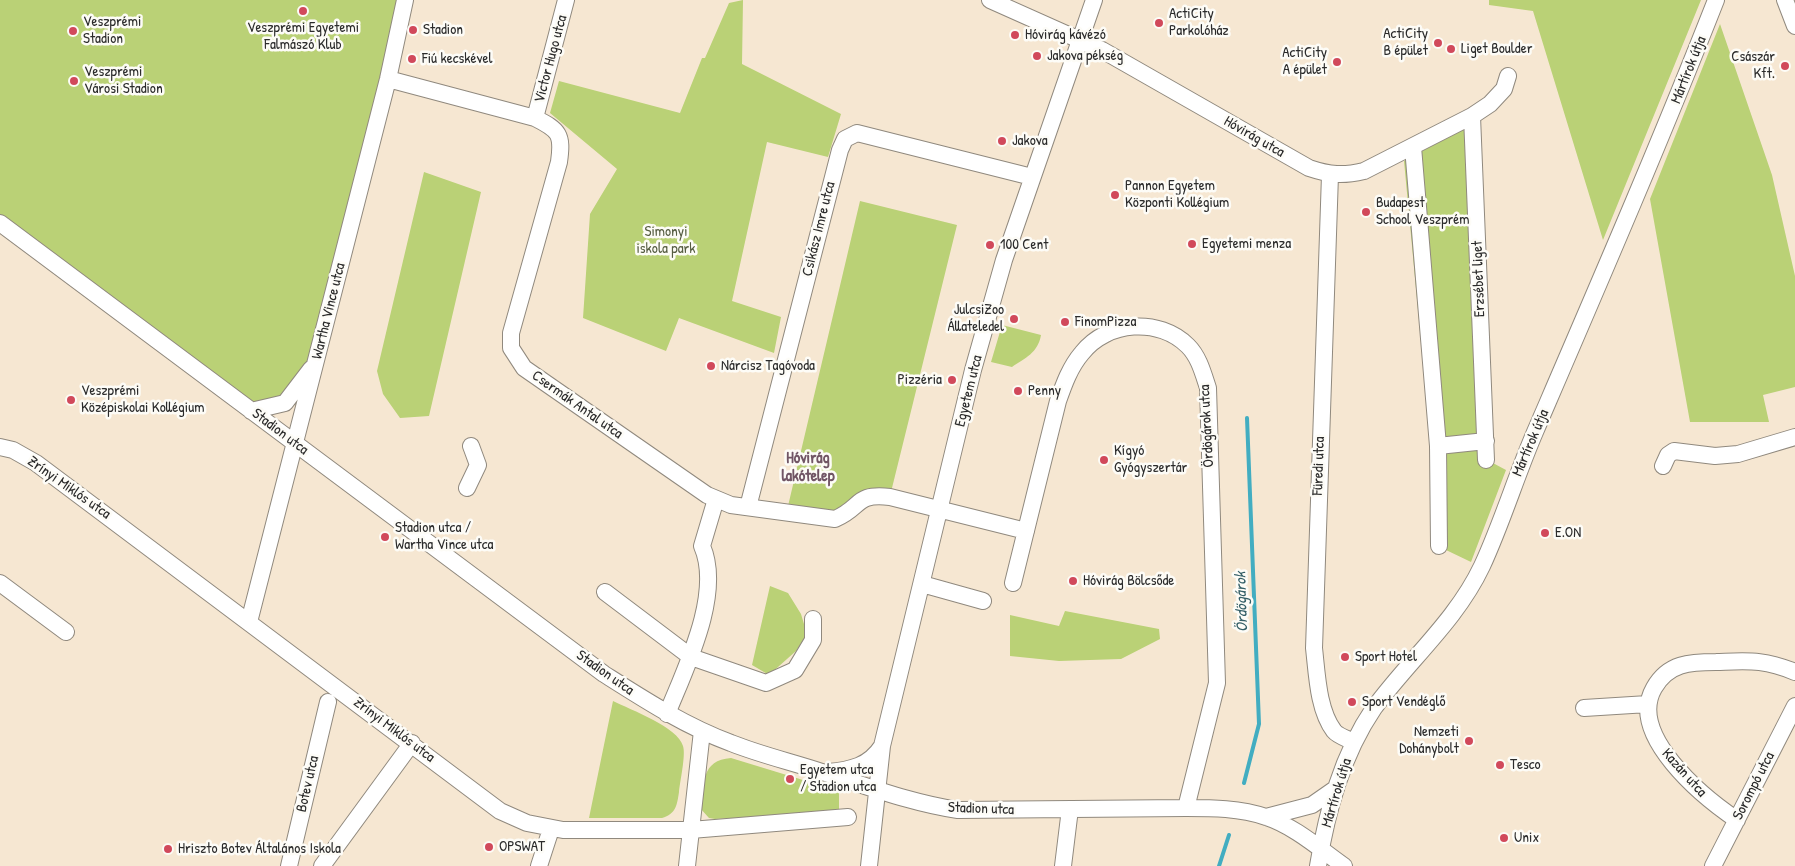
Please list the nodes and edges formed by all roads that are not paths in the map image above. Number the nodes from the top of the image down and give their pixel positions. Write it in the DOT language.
graph roads {
  1 [pos="406,0"];
  2 [pos="566,0"];
  3 [pos="990,0"];
  4 [pos="1094,0"];
  5 [pos="1716,0"];
  6 [pos="1785,0"];
  7 [pos="1795,26"];
  8 [pos="1081,41"];
  9 [pos="1508,76"];
  10 [pos="388,79"];
  11 [pos="1472,116"];
  12 [pos="535,118"];
  13 [pos="1413,147"];
  14 [pos="1330,175"];
  15 [pos="1032,177"];
  16 [pos="0,224"];
  17 [pos="316,363"];
  18 [pos="251,411"];
  19 [pos="1795,437"];
  20 [pos="1486,441"];
  21 [pos="294,443"];
  22 [pos="471,446"];
  23 [pos="1438,446"];
  24 [pos="0,447"];
  25 [pos="1486,460"];
  26 [pos="1662,466"];
  27 [pos="467,488"];
  28 [pos="716,499"];
  29 [pos="748,507"];
  30 [pos="939,510"];
  31 [pos="1026,531"];
  32 [pos="1439,546"];
  33 [pos="0,583"];
  34 [pos="1013,583"];
  35 [pos="922,584"];
  36 [pos="605,592"];
  37 [pos="983,601"];
  38 [pos="812,619"];
  39 [pos="249,622"];
  40 [pos="66,632"];
  41 [pos="691,657"];
  42 [pos="1795,672"];
  43 [pos="328,702"];
  44 [pos="1648,704"];
  45 [pos="1795,706"];
  46 [pos="1584,708"];
  47 [pos="667,714"];
  48 [pos="702,731"];
  49 [pos="1354,742"];
  50 [pos="412,743"];
  51 [pos="882,746"];
  52 [pos="822,771"];
  53 [pos="1335,789"];
  54 [pos="876,791"];
  55 [pos="1186,808"];
  56 [pos="1070,809"];
  57 [pos="848,817"];
  58 [pos="1266,817"];
  59 [pos="1737,820"];
  60 [pos="551,829"];
  61 [pos="691,830"];
  62 [pos="1320,849"];
  63 [pos="289,866"];
  64 [pos="322,866"];
  65 [pos="539,866"];
  66 [pos="688,866"];
  67 [pos="869,866"];
  68 [pos="1063,866"];
  69 [pos="1318,866"];
  70 [pos="1344,866"];
  71 [pos="1713,866"];
  1 -- 10 [label="street, Wartha Vince utca"];
  2 -- 12 [label="street, Victor Hugo utca"];
  3 -- 8 [label="street, Hóvirág utca"];
  4 -- 8 [label="street, Egyetem utca"];
  5 -- 49 [label="street, Mártírok útja"];
  6 -- 7 [label="street"];
  8 -- 14 [label="street, Hóvirág utca"];
  8 -- 15 [label="street, Egyetem utca"];
  9 -- 11 [label="street, Hóvirág utca"];
  10 -- 12 [label="street, Csermák Antal utca"];
  10 -- 17 [label="street, Wartha Vince utca"];
  11 -- 13 [label="street, Hóvirág utca"];
  11 -- 20 [label="street, Erzsébet liget"];
  12 -- 28 [label="street, Csermák Antal utca"];
  13 -- 14 [label="street, Hóvirág utca"];
  13 -- 23 [label="street"];
  14 -- 49 [label="street, Füredi utca"];
  15 -- 29 [label="street, Csikász Imre utca"];
  15 -- 30 [label="street, Egyetem utca"];
  16 -- 18 [label="street, Stadion utca"];
  17 -- 18 [label="street"];
  17 -- 21 [label="street, Wartha Vince utca"];
  18 -- 21 [label="street, Stadion utca"];
  19 -- 26 [label="street"];
  20 -- 23 [label="street"];
  20 -- 25 [label="street, Erzsébet liget"];
  21 -- 39 [label="street, Wartha Vince utca"];
  21 -- 47 [label="street, Stadion utca"];
  22 -- 27 [label="street"];
  23 -- 32 [label="street"];
  24 -- 39 [label="street, Zrínyi Miklós utca"];
  28 -- 29 [label="street, Csermák Antal utca"];
  28 -- 41 [label="street"];
  29 -- 30 [label="street, Csermák Antal utca"];
  30 -- 31 [label="street, Csermák Antal utca"];
  30 -- 35 [label="street, Egyetem utca"];
  31 -- 34 [label="street, Ördögárok utca"];
  31 -- 55 [label="street, Ördögárok utca"];
  33 -- 40 [label="street"];
  35 -- 37 [label="street"];
  35 -- 51 [label="street, Egyetem utca"];
  36 -- 41 [label="street"];
  38 -- 41 [label="street"];
  39 -- 50 [label="street, Zrínyi Miklós utca"];
  41 -- 47 [label="street"];
  42 -- 44 [label="street"];
  43 -- 63 [label="street, Botev utca"];
  44 -- 46 [label="street"];
  44 -- 59 [label="street, Kazán utca"];
  45 -- 59 [label="street, Sorompó utca"];
  47 -- 48 [label="street, Stadion utca"];
  48 -- 52 [label="street, Stadion utca"];
  48 -- 61 [label="street"];
  49 -- 53 [label="street, Mártírok útja"];
  50 -- 60 [label="street, Zrínyi Miklós utca"];
  50 -- 64 [label="street"];
  51 -- 52 [label="street"];
  51 -- 54 [label="street, Egyetem utca"];
  52 -- 54 [label="street, Stadion utca"];
  53 -- 58 [label="street"];
  53 -- 62 [label="street, Mártírok útja"];
  54 -- 56 [label="street, Stadion utca"];
  54 -- 67 [label="street, Egyetem utca"];
  55 -- 56 [label="street, Stadion utca"];
  55 -- 58 [label="street, Stadion utca"];
  56 -- 68 [label="street"];
  57 -- 61 [label="street, Zrínyi Miklós utca"];
  58 -- 62 [label="street, Stadion utca"];
  59 -- 71 [label="street, Sorompó utca"];
  60 -- 61 [label="street, Zrínyi Miklós utca"];
  60 -- 65 [label="street"];
  61 -- 66 [label="street"];
  62 -- 69 [label="street, Mártírok útja"];
  62 -- 70 [label="street, Stadion utca"];
}
